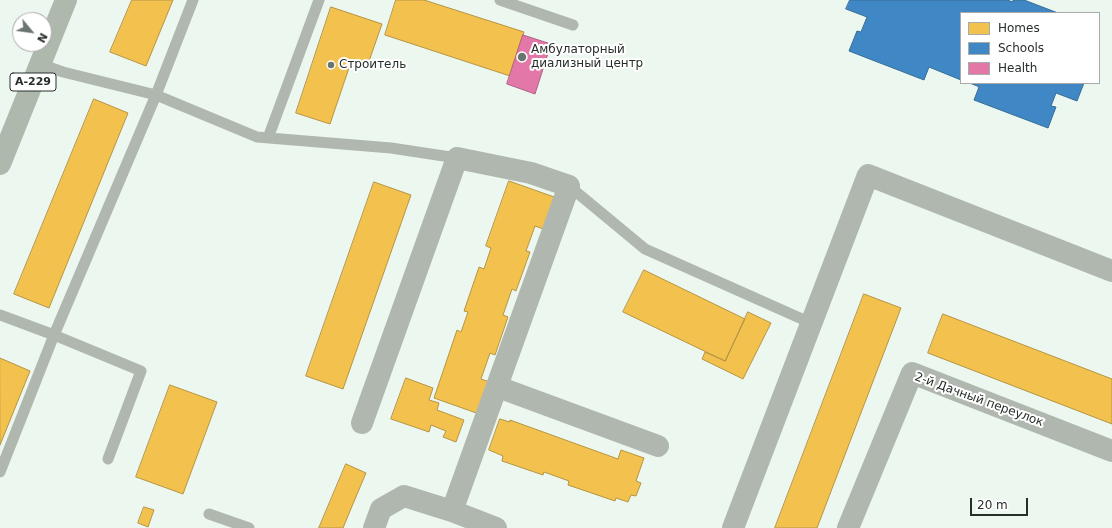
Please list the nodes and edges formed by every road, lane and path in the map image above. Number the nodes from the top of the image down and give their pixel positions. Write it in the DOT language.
graph roads {
  1 [pos="66,0"];
  2 [pos="193,0"];
  3 [pos="319,0"];
  4 [pos="500,0"];
  5 [pos="573,25"];
  6 [pos="40,64"];
  7 [pos="156,95"];
  8 [pos="268,138"];
  9 [pos="2,156"];
  10 [pos="457,158"];
  11 [pos="569,186"];
  12 [pos="1112,271"];
  13 [pos="0,315"];
  14 [pos="811,323"];
  15 [pos="54,335"];
  16 [pos="498,387"];
  17 [pos="362,423"];
  18 [pos="658,446"];
  19 [pos="1112,451"];
  20 [pos="108,458"];
  21 [pos="0,472"];
  22 [pos="452,512"];
  23 [pos="209,514"];
  24 [pos="249,528"];
  25 [pos="374,528"];
  26 [pos="496,528"];
  27 [pos="733,528"];
  28 [pos="848,528"];
  1 -- 6 [label="highway, А-229"];
  2 -- 7 [label="lane"];
  3 -- 8 [label="lane"];
  4 -- 5 [label="lane"];
  6 -- 7 [label="lane"];
  6 -- 9 [label="highway, А-229"];
  7 -- 8 [label="lane"];
  7 -- 15 [label="lane"];
  8 -- 10 [label="lane"];
  10 -- 11 [label="street"];
  10 -- 17 [label="street"];
  11 -- 14 [label="lane"];
  11 -- 16 [label="street"];
  12 -- 14 [label="street"];
  13 -- 15 [label="lane"];
  14 -- 27 [label="street"];
  15 -- 20 [label="lane"];
  15 -- 21 [label="lane"];
  16 -- 18 [label="street"];
  16 -- 22 [label="street"];
  19 -- 28 [label="street, 2-й Дачный переулок"];
  22 -- 25 [label="street"];
  22 -- 26 [label="street"];
  23 -- 24 [label="lane"];
}
